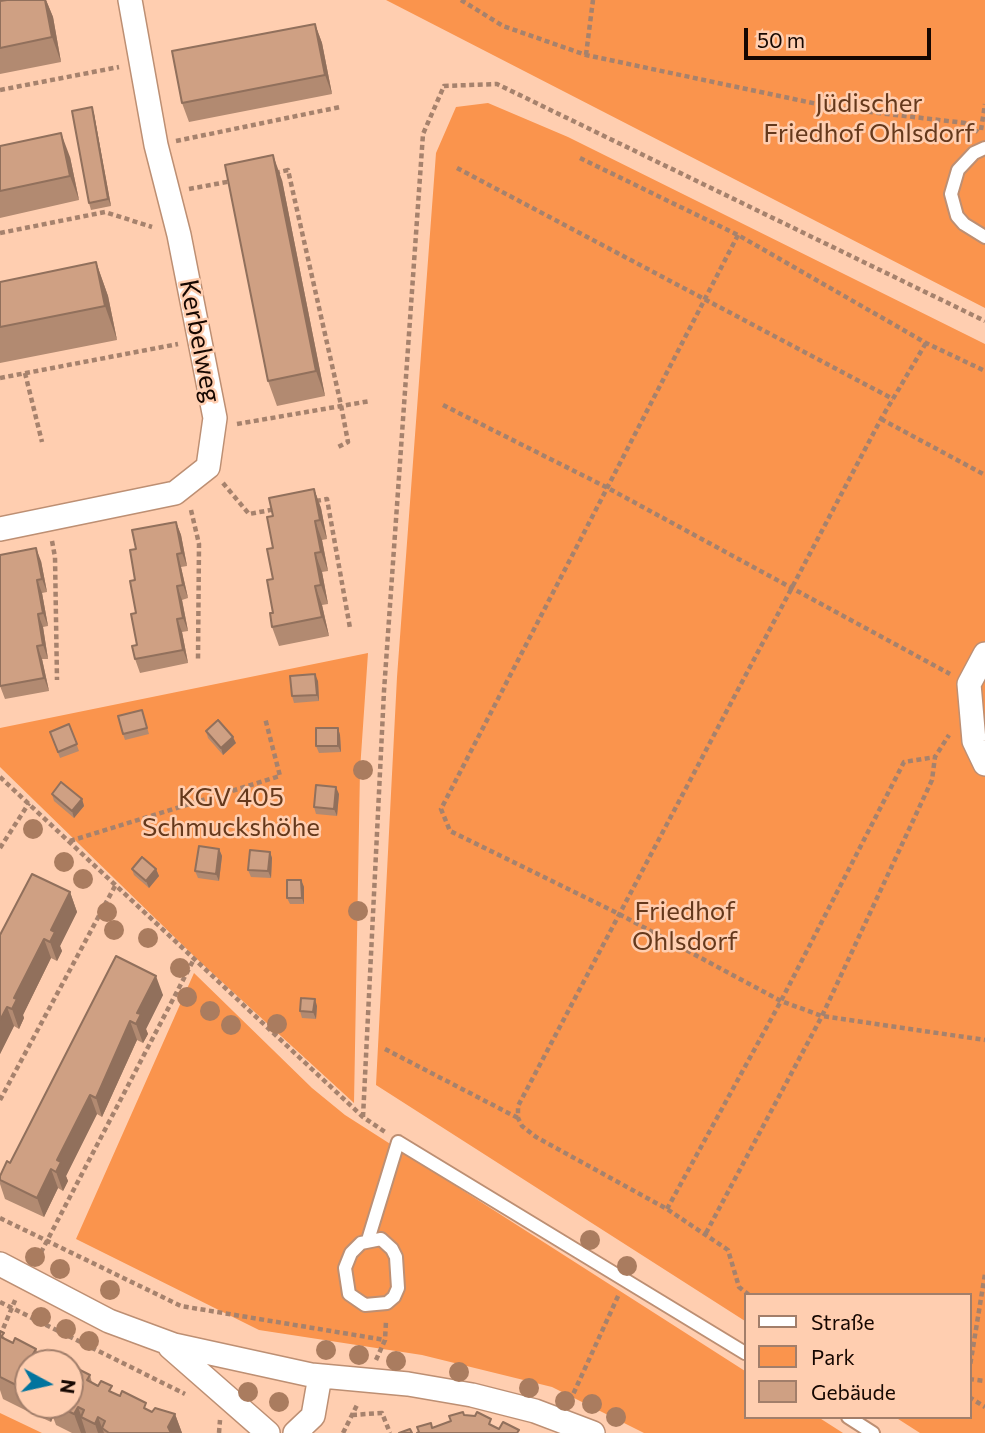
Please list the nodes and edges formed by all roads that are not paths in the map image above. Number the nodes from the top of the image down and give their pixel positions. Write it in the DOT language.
graph roads {
  1 [pos="130,0"];
  2 [pos="985,148"];
  3 [pos="985,237"];
  4 [pos="0,529"];
  5 [pos="985,654"];
  6 [pos="985,764"];
  7 [pos="368,1240"];
  8 [pos="0,1264"];
  9 [pos="165,1342"];
  10 [pos="744,1352"];
  11 [pos="320,1376"];
  12 [pos="851,1419"];
  13 [pos="268,1433"];
  14 [pos="295,1433"];
  15 [pos="593,1433"];
  16 [pos="873,1433"];
  1 -- 4 [label="street, Kerbelweg"];
  2 -- 3 [label="lane"];
  5 -- 6 [label="street"];
  7 -- 7 [label="lane"];
  7 -- 10 [label="lane"];
  8 -- 9 [label="street"];
  9 -- 11 [label="street"];
  9 -- 13 [label="street"];
  11 -- 14 [label="street"];
  11 -- 15 [label="street"];
  12 -- 16 [label="lane"];
}
